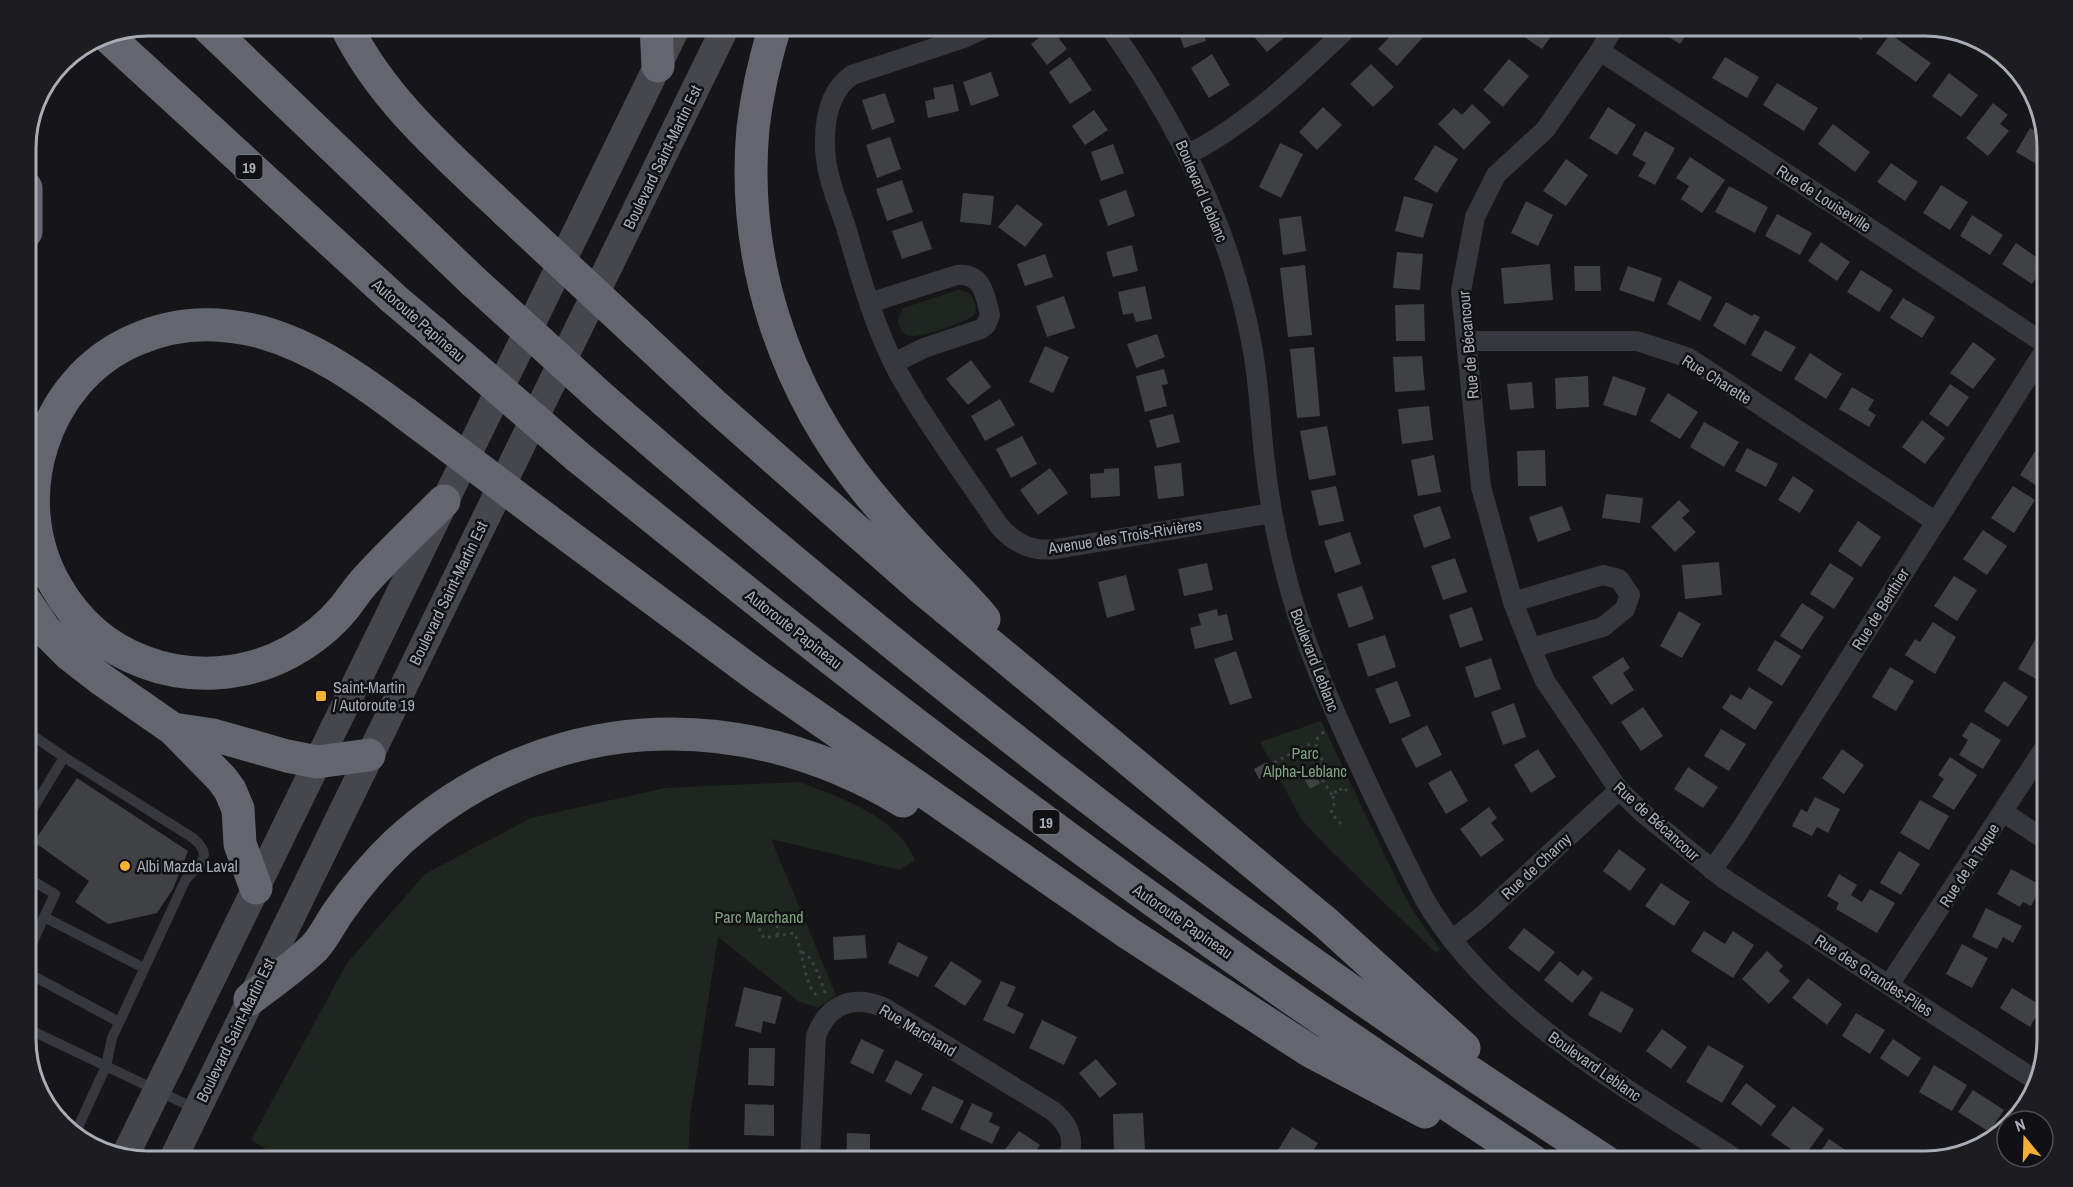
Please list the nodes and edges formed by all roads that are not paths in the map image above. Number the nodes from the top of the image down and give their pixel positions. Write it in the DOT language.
graph roads {
  1 [pos="217,36"];
  2 [pos="351,36"];
  3 [pos="656,36"];
  4 [pos="672,36"];
  5 [pos="721,36"];
  6 [pos="773,36"];
  7 [pos="968,36"];
  8 [pos="1116,36"];
  9 [pos="1339,36"];
  10 [pos="1608,36"];
  11 [pos="113,42"];
  12 [pos="96,49"];
  13 [pos="1600,51"];
  14 [pos="658,66"];
  15 [pos="1189,154"];
  16 [pos="394,299"];
  17 [pos="869,303"];
  18 [pos="2037,339"];
  19 [pos="1466,341"];
  20 [pos="2037,362"];
  21 [pos="894,363"];
  22 [pos="36,469"];
  23 [pos="444,501"];
  24 [pos="1272,513"];
  25 [pos="1936,522"];
  26 [pos="36,530"];
  27 [pos="1513,602"];
  28 [pos="36,617"];
  29 [pos="1531,648"];
  30 [pos="1039,688"];
  31 [pos="172,729"];
  32 [pos="36,738"];
  33 [pos="369,755"];
  34 [pos="64,757"];
  35 [pos="2037,760"];
  36 [pos="317,762"];
  37 [pos="1619,790"];
  38 [pos="36,803"];
  39 [pos="2004,812"];
  40 [pos="977,830"];
  41 [pos="2037,834"];
  42 [pos="1712,870"];
  43 [pos="36,883"];
  44 [pos="256,888"];
  45 [pos="44,917"];
  46 [pos="36,935"];
  47 [pos="1452,940"];
  48 [pos="144,968"];
  49 [pos="36,977"];
  50 [pos="1889,985"];
  51 [pos="250,999"];
  52 [pos="119,1022"];
  53 [pos="36,1033"];
  54 [pos="106,1066"];
  55 [pos="2030,1077"];
  56 [pos="157,1090"];
  57 [pos="197,1109"];
  58 [pos="1550,1125"];
  59 [pos="78,1127"];
  60 [pos="128,1149"];
  61 [pos="177,1151"];
  62 [pos="810,1151"];
  63 [pos="1071,1151"];
  64 [pos="1498,1151"];
  65 [pos="1518,1151"];
  66 [pos="1590,1151"];
  67 [pos="1723,1151"];
  1 -- 58 [label="highway, bridge"];
  2 -- 30 [label="highway, bridge"];
  3 -- 14 [label="highway"];
  4 -- 14 [label="main road"];
  5 -- 33 [label="main road, Boulevard Saint-Martin Est"];
  6 -- 30 [label="highway"];
  7 -- 17 [label="street, Avenue des Trois-Rivières"];
  8 -- 15 [label="street, Boulevard Leblanc"];
  9 -- 15 [label="street"];
  10 -- 13 [label="street, Rue de Bécancour"];
  11 -- 16 [label="highway, Autoroute Papineau / 19"];
  12 -- 16 [label="highway"];
  13 -- 18 [label="street, Rue de Louiseville"];
  13 -- 19 [label="street, Rue de Bécancour"];
  14 -- 23 [label="main road"];
  15 -- 24 [label="street, Boulevard Leblanc"];
  16 -- 65 [label="highway, Autoroute Papineau / 19, bridge"];
  17 -- 21 [label="street, Avenue des Trois-Rivières"];
  17 -- 21 [label="street"];
  19 -- 25 [label="street, Rue Charette"];
  19 -- 27 [label="street, Rue de Bécancour"];
  20 -- 25 [label="street, Rue de Berthier"];
  21 -- 24 [label="street, Avenue des Trois-Rivières"];
  22 -- 40 [label="highway, bridge"];
  23 -- 26 [label="highway, bridge"];
  23 -- 36 [label="main road"];
  24 -- 47 [label="street, Boulevard Leblanc"];
  25 -- 42 [label="street, Rue de Berthier"];
  27 -- 29 [label="street, Rue de Bécancour"];
  27 -- 29 [label="street"];
  28 -- 31 [label="highway"];
  29 -- 37 [label="street, Rue de Bécancour"];
  30 -- 58 [label="highway"];
  31 -- 36 [label="highway"];
  31 -- 44 [label="highway"];
  32 -- 34 [label="lane"];
  33 -- 36 [label="highway"];
  33 -- 51 [label="main road, Boulevard Saint-Martin Est"];
  34 -- 38 [label="lane"];
  34 -- 48 [label="lane"];
  35 -- 39 [label="street, Rue de la Tuque"];
  36 -- 44 [label="main road"];
  37 -- 42 [label="street, Rue de Bécancour"];
  37 -- 47 [label="street, Rue de Charny"];
  39 -- 41 [label="street"];
  39 -- 50 [label="street, Rue de la Tuque"];
  40 -- 51 [label="highway"];
  40 -- 64 [label="highway"];
  42 -- 50 [label="street, Rue des Grandes-Piles"];
  43 -- 45 [label="lane"];
  44 -- 56 [label="main road"];
  45 -- 46 [label="lane"];
  45 -- 48 [label="lane"];
  47 -- 67 [label="street, Boulevard Leblanc"];
  48 -- 52 [label="lane"];
  49 -- 52 [label="lane"];
  50 -- 55 [label="street, Rue des Grandes-Piles"];
  51 -- 57 [label="main road, Boulevard Saint-Martin Est"];
  52 -- 54 [label="lane"];
  53 -- 54 [label="lane"];
  54 -- 56 [label="lane"];
  54 -- 59 [label="lane"];
  56 -- 57 [label="lane"];
  56 -- 60 [label="main road"];
  57 -- 61 [label="main road, Boulevard Saint-Martin Est"];
  58 -- 66 [label="highway"];
  62 -- 63 [label="street, Rue Marchand"];
}
